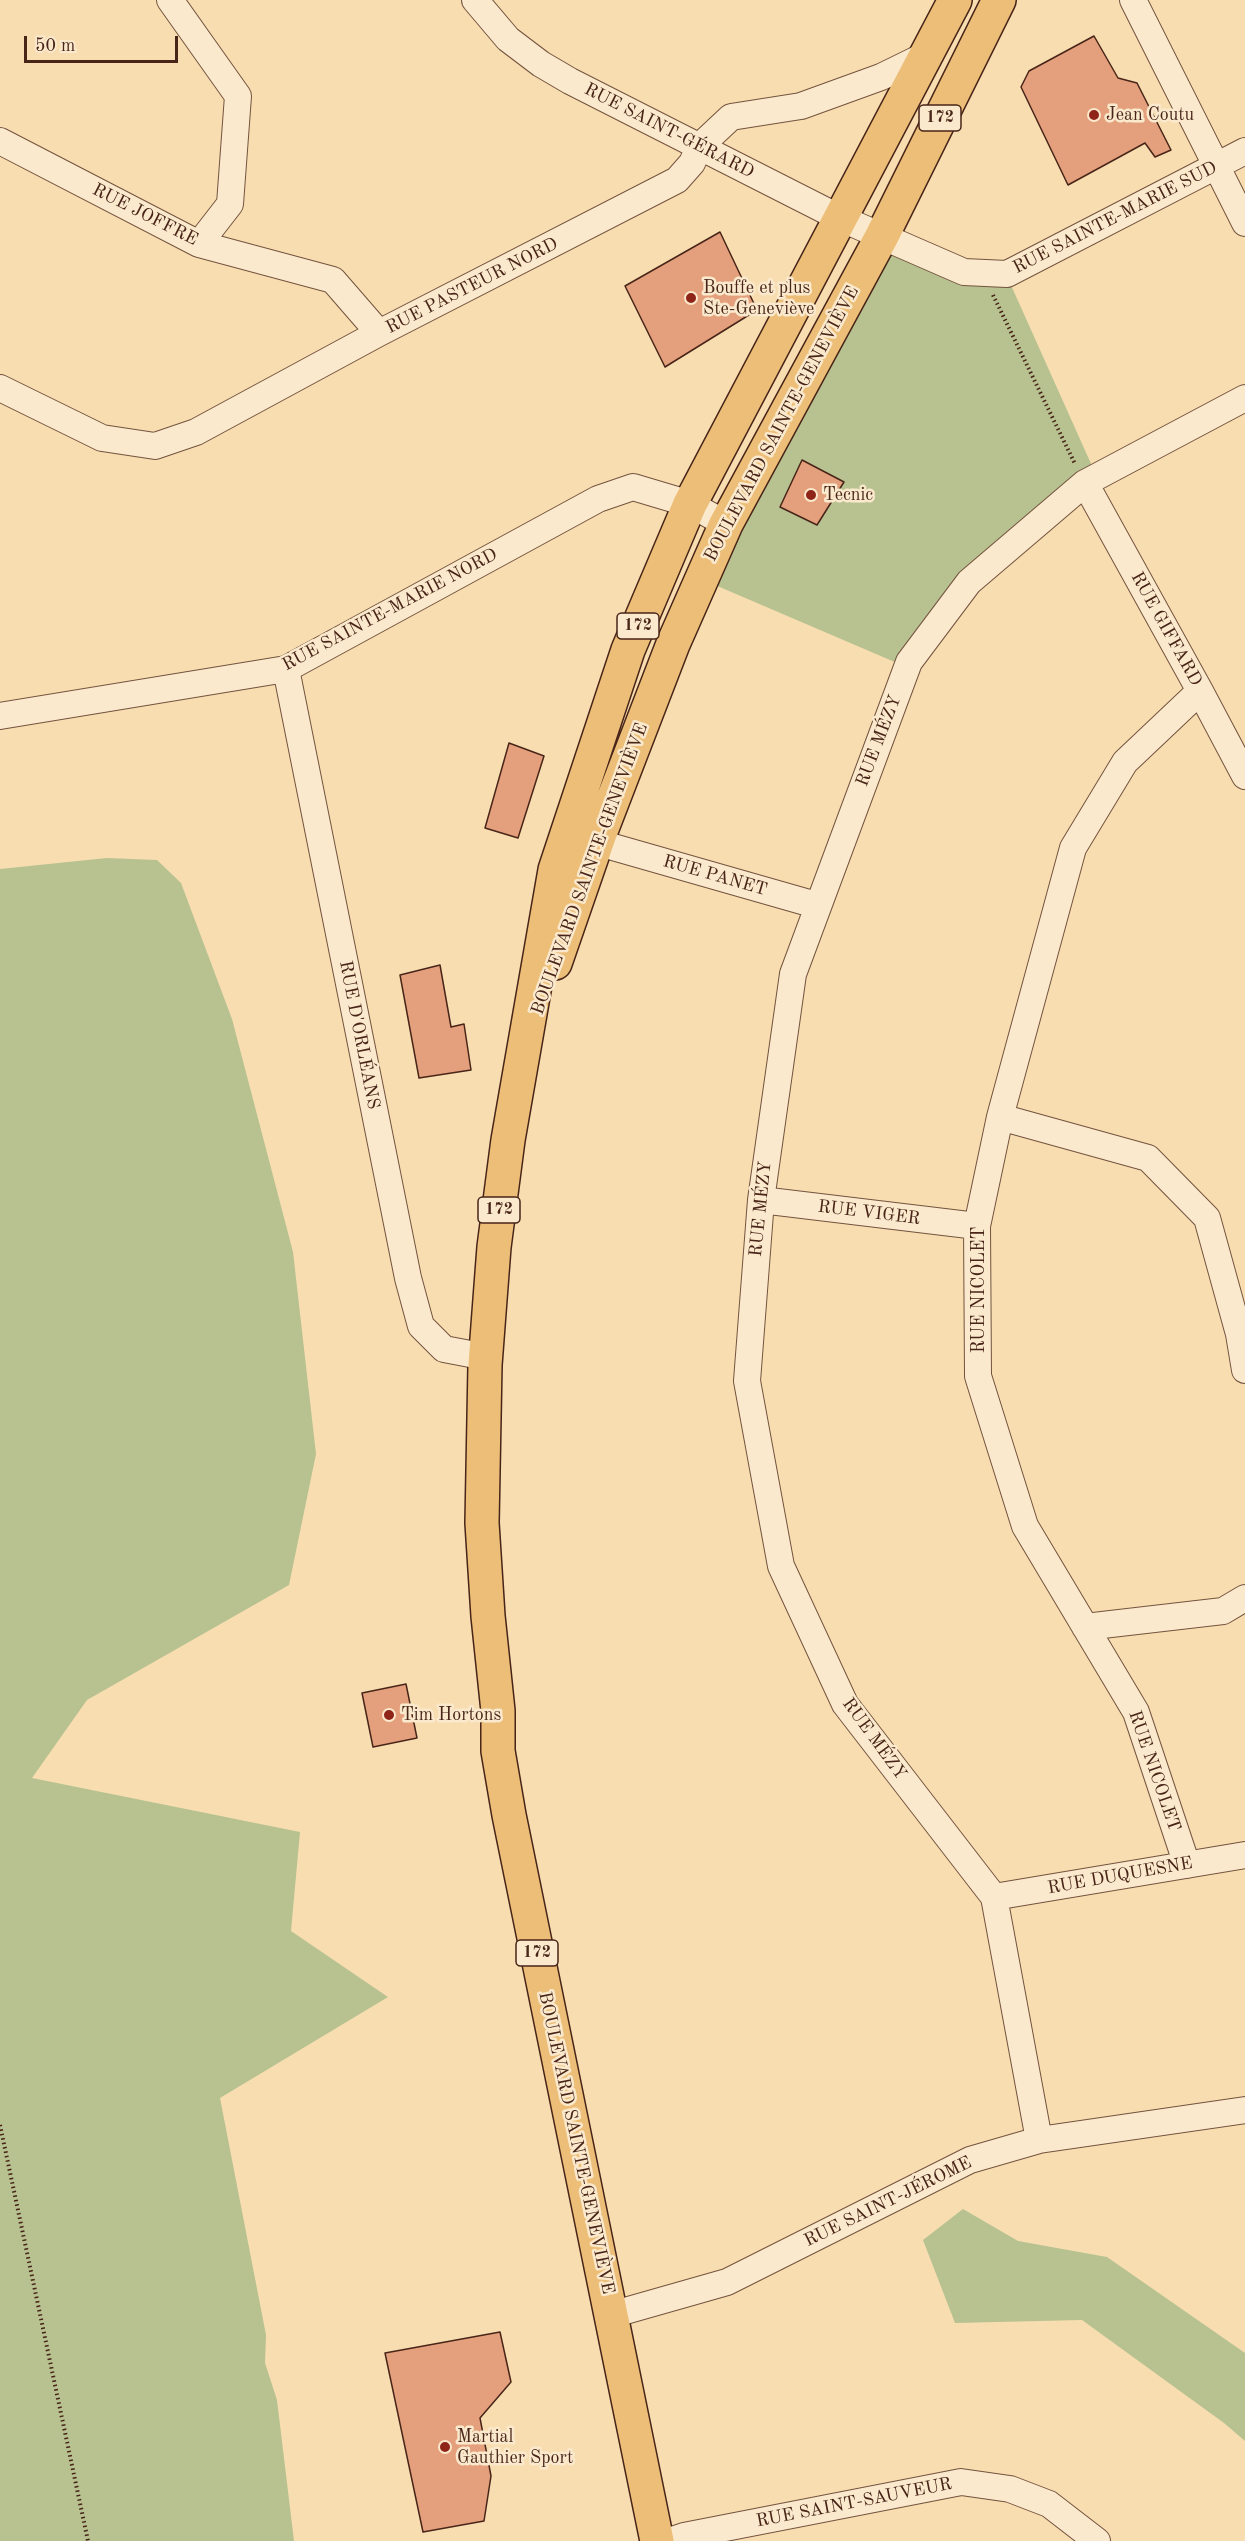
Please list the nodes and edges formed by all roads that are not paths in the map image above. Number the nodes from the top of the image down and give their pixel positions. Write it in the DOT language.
graph roads {
  1 [pos="170,0"];
  2 [pos="475,0"];
  3 [pos="956,0"];
  4 [pos="999,0"];
  5 [pos="1133,0"];
  6 [pos="928,54"];
  7 [pos="0,141"];
  8 [pos="699,147"];
  9 [pos="1245,151"];
  10 [pos="1216,166"];
  11 [pos="840,218"];
  12 [pos="1245,223"];
  13 [pos="882,236"];
  14 [pos="199,244"];
  15 [pos="379,333"];
  16 [pos="0,388"];
  17 [pos="1245,398"];
  18 [pos="1085,483"];
  19 [pos="690,504"];
  20 [pos="726,524"];
  21 [pos="286,669"];
  22 [pos="1200,691"];
  23 [pos="0,716"];
  24 [pos="1245,776"];
  25 [pos="613,847"];
  26 [pos="816,905"];
  27 [pos="521,1064"];
  28 [pos="1000,1117"];
  29 [pos="760,1200"];
  30 [pos="977,1226"];
  31 [pos="486,1357"];
  32 [pos="1245,1370"];
  33 [pos="1245,1598"];
  34 [pos="1085,1627"];
  35 [pos="1245,1855"];
  36 [pos="1186,1865"];
  37 [pos="994,1898"];
  38 [pos="1245,2110"];
  39 [pos="1039,2140"];
  40 [pos="611,2315"];
  41 [pos="657,2541"];
  42 [pos="669,2541"];
  43 [pos="1096,2541"];
  1 -- 14 [label="street"];
  2 -- 8 [label="street, RUE SAINT-GÉRARD"];
  3 -- 6 [label="main road, BOULEVARD SAINTE-GENEVIÈVE / 172"];
  4 -- 13 [label="main road, BOULEVARD SAINTE-GENEVIÈVE / 172"];
  5 -- 10 [label="street"];
  6 -- 8 [label="street, RUE PASTEUR NORD"];
  6 -- 11 [label="main road, BOULEVARD SAINTE-GENEVIÈVE / 172"];
  7 -- 14 [label="street, RUE JOFFRE"];
  8 -- 11 [label="street, RUE SAINT-GÉRARD"];
  8 -- 15 [label="street, RUE PASTEUR NORD"];
  9 -- 10 [label="street, RUE SAINTE-MARIE SUD"];
  10 -- 12 [label="street"];
  10 -- 13 [label="street, RUE SAINTE-MARIE SUD"];
  11 -- 13 [label="street, RUE SAINT-GÉRARD"];
  11 -- 19 [label="main road, BOULEVARD SAINTE-GENEVIÈVE / 172"];
  13 -- 20 [label="main road, BOULEVARD SAINTE-GENEVIÈVE / 172"];
  14 -- 15 [label="street, RUE JOFFRE"];
  15 -- 16 [label="street, RUE PASTEUR NORD"];
  17 -- 18 [label="street, RUE MÉZY"];
  18 -- 22 [label="street, RUE GIFFARD"];
  18 -- 26 [label="street, RUE MÉZY"];
  19 -- 20 [label="street, RUE SAINTE-MARIE NORD"];
  19 -- 21 [label="street, RUE SAINTE-MARIE NORD"];
  19 -- 27 [label="main road, BOULEVARD SAINTE-GENEVIÈVE / 172"];
  20 -- 27 [label="main road, BOULEVARD SAINTE-GENEVIÈVE / 172"];
  21 -- 23 [label="street, RUE SAINTE-MARIE NORD"];
  21 -- 31 [label="street, RUE D'ORLÉANS"];
  22 -- 24 [label="street, RUE GIFFARD"];
  22 -- 28 [label="street, RUE NICOLET"];
  25 -- 26 [label="street, RUE PANET"];
  26 -- 29 [label="street, RUE MÉZY"];
  27 -- 31 [label="main road, BOULEVARD SAINTE-GENEVIÈVE / 172"];
  28 -- 30 [label="street, RUE NICOLET"];
  28 -- 32 [label="street"];
  29 -- 30 [label="street, RUE VIGER"];
  29 -- 37 [label="street, RUE MÉZY"];
  30 -- 34 [label="street, RUE NICOLET"];
  31 -- 40 [label="main road, BOULEVARD SAINTE-GENEVIÈVE / 172"];
  33 -- 34 [label="street"];
  34 -- 36 [label="street, RUE NICOLET"];
  35 -- 36 [label="street, RUE DUQUESNE"];
  36 -- 37 [label="street, RUE DUQUESNE"];
  37 -- 39 [label="street, RUE MÉZY"];
  38 -- 39 [label="street, RUE SAINT-JÉROME"];
  39 -- 40 [label="street, RUE SAINT-JÉROME"];
  40 -- 41 [label="main road, BOULEVARD SAINTE-GENEVIÈVE / 172"];
  42 -- 43 [label="street, RUE SAINT-SAUVEUR"];
}
